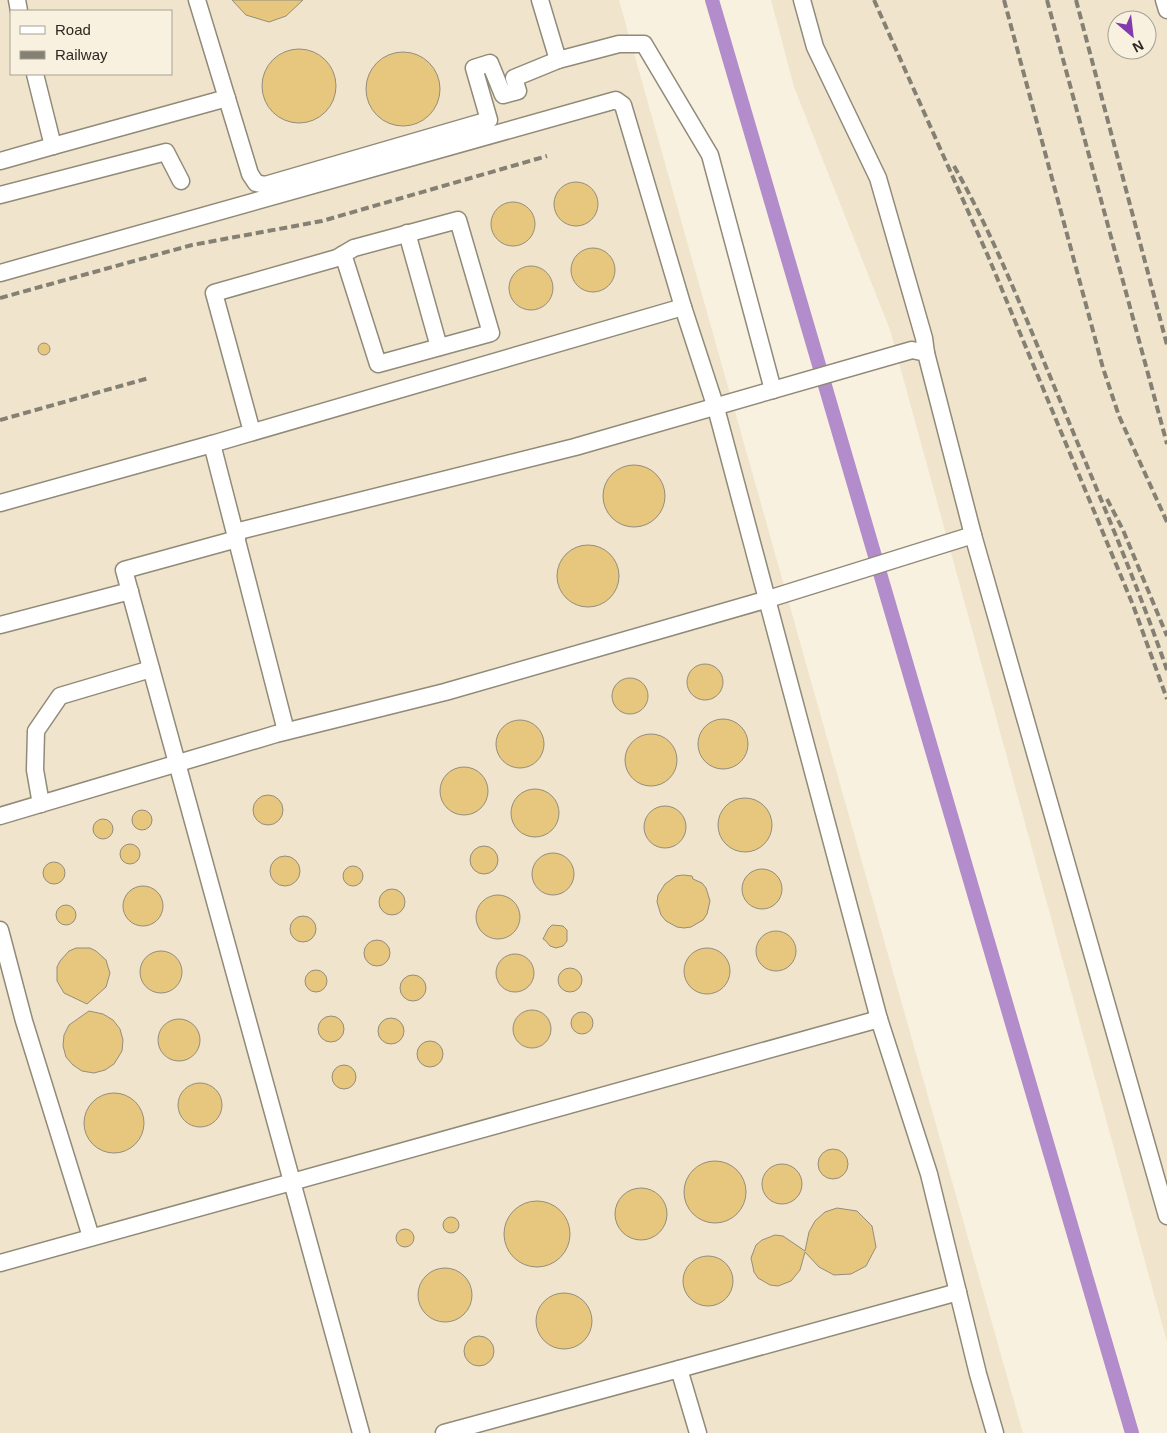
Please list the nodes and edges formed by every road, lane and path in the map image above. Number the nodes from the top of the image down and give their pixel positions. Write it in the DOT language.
graph roads {
  1 [pos="198,0"];
  2 [pos="540,0"];
  3 [pos="802,0"];
  4 [pos="1164,0"];
  5 [pos="1167,10"];
  6 [pos="558,60"];
  7 [pos="35,75"];
  8 [pos="227,98"];
  9 [pos="53,146"];
  10 [pos="0,161"];
  11 [pos="181,181"];
  12 [pos="0,195"];
  13 [pos="407,233"];
  14 [pos="343,254"];
  15 [pos="0,273"];
  16 [pos="683,307"];
  17 [pos="439,347"];
  18 [pos="926,353"];
  19 [pos="773,390"];
  20 [pos="716,408"];
  21 [pos="252,432"];
  22 [pos="212,444"];
  23 [pos="0,503"];
  24 [pos="974,535"];
  25 [pos="236,536"];
  26 [pos="130,591"];
  27 [pos="765,600"];
  28 [pos="0,625"];
  29 [pos="151,669"];
  30 [pos="286,731"];
  31 [pos="176,763"];
  32 [pos="41,804"];
  33 [pos="0,816"];
  34 [pos="0,930"];
  35 [pos="879,1019"];
  36 [pos="293,1180"];
  37 [pos="1167,1216"];
  38 [pos="91,1238"];
  39 [pos="0,1264"];
  40 [pos="958,1292"];
  41 [pos="679,1369"];
  42 [pos="361,1433"];
  43 [pos="444,1433"];
  44 [pos="698,1433"];
  45 [pos="995,1433"];
  1 -- 8 [label="street"];
  2 -- 6 [label="street"];
  3 -- 18 [label="street"];
  4 -- 5 [label="street"];
  6 -- 8 [label="street"];
  6 -- 19 [label="street"];
  7 -- 9 [label="street"];
  8 -- 9 [label="street"];
  9 -- 10 [label="street"];
  11 -- 12 [label="street"];
  13 -- 14 [label="street"];
  13 -- 17 [label="street"];
  13 -- 17 [label="street"];
  14 -- 17 [label="street"];
  14 -- 21 [label="street"];
  15 -- 16 [label="street"];
  16 -- 20 [label="street"];
  16 -- 21 [label="street"];
  18 -- 19 [label="street"];
  18 -- 24 [label="street"];
  19 -- 20 [label="street"];
  20 -- 25 [label="street"];
  20 -- 27 [label="street"];
  21 -- 22 [label="street"];
  22 -- 23 [label="street"];
  22 -- 25 [label="street"];
  24 -- 27 [label="street"];
  24 -- 37 [label="street"];
  25 -- 26 [label="street"];
  25 -- 30 [label="street"];
  26 -- 28 [label="street"];
  26 -- 29 [label="street"];
  27 -- 30 [label="street"];
  27 -- 35 [label="street"];
  29 -- 31 [label="street"];
  29 -- 32 [label="street"];
  30 -- 31 [label="street"];
  31 -- 32 [label="street"];
  31 -- 36 [label="street"];
  32 -- 33 [label="street"];
  34 -- 38 [label="street"];
  35 -- 36 [label="street"];
  35 -- 40 [label="street"];
  36 -- 38 [label="street"];
  36 -- 42 [label="street"];
  38 -- 39 [label="street"];
  40 -- 41 [label="street"];
  40 -- 45 [label="street"];
  41 -- 43 [label="street"];
  41 -- 44 [label="street"];
}
